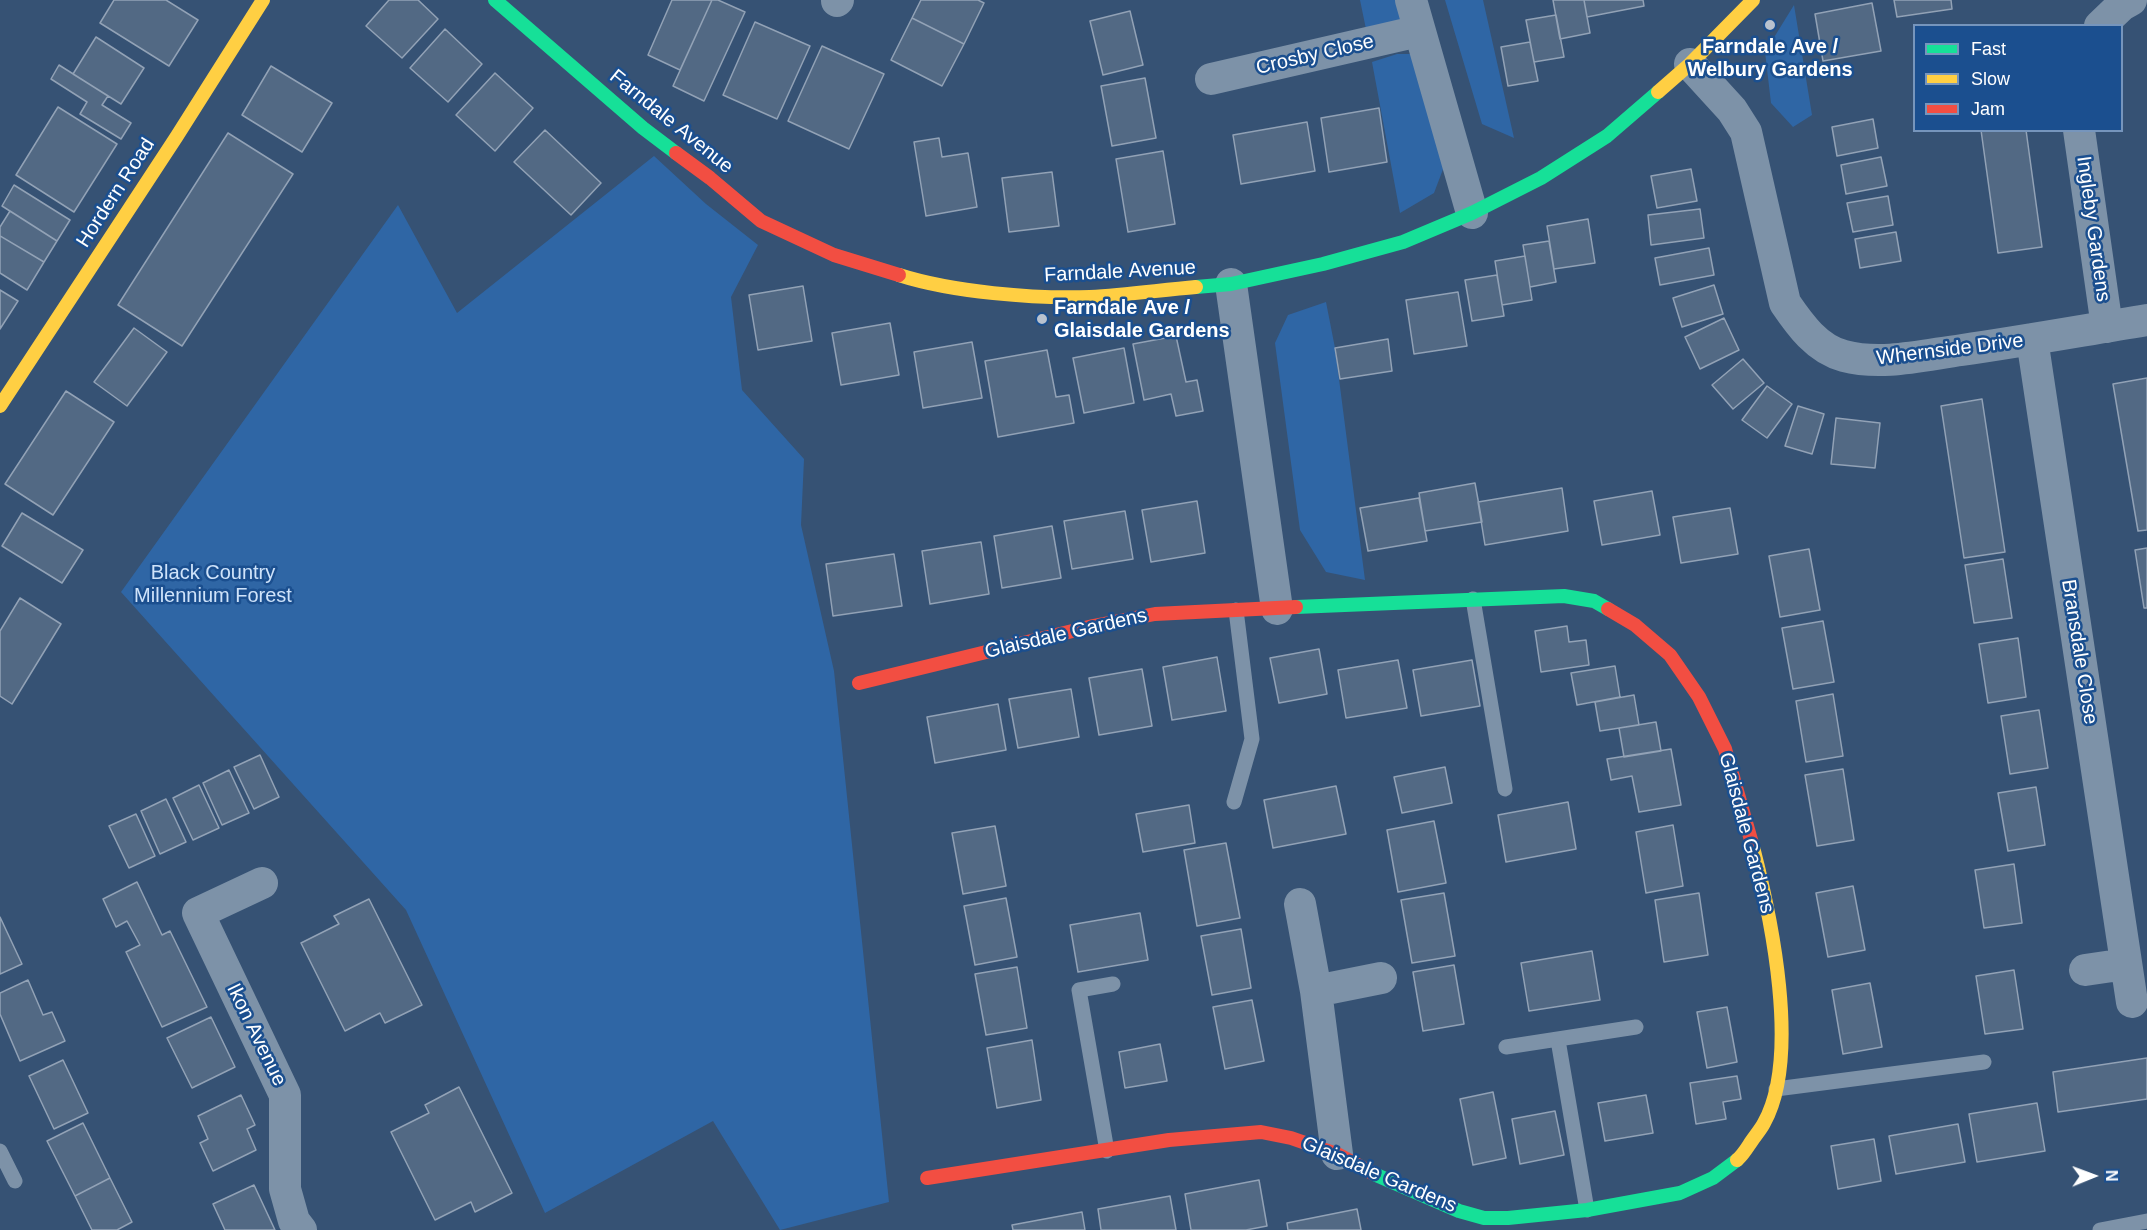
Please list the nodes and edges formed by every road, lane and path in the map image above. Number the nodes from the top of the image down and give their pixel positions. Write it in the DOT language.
graph roads {
  1 [pos="263,0"];
  2 [pos="1411,0"];
  3 [pos="1729,0"];
  4 [pos="1753,0"];
  5 [pos="2131,0"];
  6 [pos="503,2"];
  7 [pos="1740,13"];
  8 [pos="2102,24"];
  9 [pos="1419,31"];
  10 [pos="1690,64"];
  11 [pos="1211,79"];
  12 [pos="2079,132"];
  13 [pos="1472,213"];
  14 [pos="1231,284"];
  15 [pos="2147,320"];
  16 [pos="2107,327"];
  17 [pos="2032,339"];
  18 [pos="0,406"];
  19 [pos="1473,599"];
  20 [pos="1277,609"];
  21 [pos="1236,610"];
  22 [pos="859,683"];
  23 [pos="1505,789"];
  24 [pos="1234,802"];
  25 [pos="262,883"];
  26 [pos="1300,904"];
  27 [pos="2126,964"];
  28 [pos="2085,970"];
  29 [pos="1381,978"];
  30 [pos="1113,984"];
  31 [pos="1316,990"];
  32 [pos="2132,1002"];
  33 [pos="1636,1027"];
  34 [pos="1558,1040"];
  35 [pos="1506,1047"];
  36 [pos="1984,1062"];
  37 [pos="1776,1089"];
  38 [pos="1107,1150"];
  39 [pos="0,1151"];
  40 [pos="1337,1154"];
  41 [pos="927,1178"];
  42 [pos="15,1181"];
  43 [pos="1587,1210"];
  44 [pos="2147,1221"];
  45 [pos="301,1230"];
  46 [pos="2100,1230"];
  1 -- 18 [label="street, Hordern Road"];
  2 -- 9 [label="street"];
  3 -- 7 [label="lane"];
  4 -- 7 [label="street, Farndale Avenue"];
  5 -- 8 [label="street"];
  6 -- 14 [label="street, Farndale Avenue"];
  7 -- 10 [label="street, Farndale Avenue"];
  9 -- 11 [label="street, Crosby Close"];
  9 -- 13 [label="street"];
  10 -- 13 [label="street, Farndale Avenue"];
  10 -- 17 [label="street, Whernside Drive"];
  12 -- 16 [label="street, Ingleby Gardens"];
  13 -- 14 [label="street, Farndale Avenue"];
  14 -- 20 [label="street"];
  15 -- 16 [label="street, Whernside Drive"];
  16 -- 17 [label="street, Whernside Drive"];
  17 -- 27 [label="street, Bransdale Close"];
  19 -- 20 [label="street, Glaisdale Gardens"];
  19 -- 23 [label="lane"];
  19 -- 37 [label="street, Glaisdale Gardens"];
  20 -- 21 [label="street, Glaisdale Gardens"];
  21 -- 22 [label="street, Glaisdale Gardens"];
  21 -- 24 [label="lane"];
  25 -- 45 [label="street, Ikon Avenue"];
  26 -- 31 [label="street"];
  27 -- 28 [label="street"];
  27 -- 32 [label="street, Bransdale Close"];
  29 -- 31 [label="street"];
  30 -- 38 [label="lane"];
  31 -- 40 [label="street"];
  33 -- 34 [label="lane"];
  34 -- 35 [label="lane"];
  34 -- 43 [label="lane"];
  36 -- 37 [label="lane"];
  37 -- 43 [label="street, Glaisdale Gardens"];
  38 -- 40 [label="street, Glaisdale Gardens"];
  38 -- 41 [label="street, Glaisdale Gardens"];
  39 -- 42 [label="lane"];
  40 -- 43 [label="street, Glaisdale Gardens"];
  44 -- 46 [label="lane"];
}
